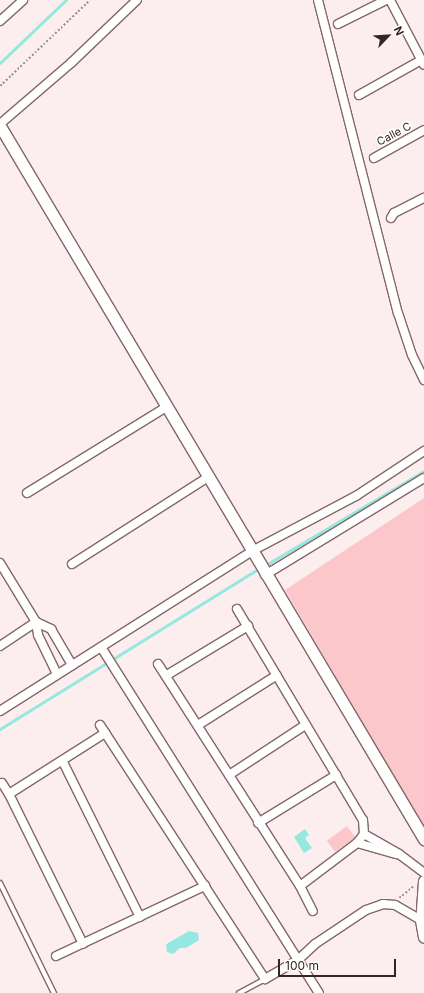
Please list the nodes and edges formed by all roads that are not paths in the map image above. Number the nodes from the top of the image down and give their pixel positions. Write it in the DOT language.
graph roads {
  1 [pos="23,0"];
  2 [pos="137,0"];
  3 [pos="318,0"];
  4 [pos="386,0"];
  5 [pos="390,0"];
  6 [pos="0,21"];
  7 [pos="338,24"];
  8 [pos="423,63"];
  9 [pos="359,95"];
  10 [pos="0,125"];
  11 [pos="424,130"];
  12 [pos="374,158"];
  13 [pos="424,198"];
  14 [pos="391,218"];
  15 [pos="424,378"];
  16 [pos="166,406"];
  17 [pos="424,451"];
  18 [pos="208,477"];
  19 [pos="424,478"];
  20 [pos="27,493"];
  21 [pos="0,563"];
  22 [pos="72,564"];
  23 [pos="259,564"];
  24 [pos="237,609"];
  25 [pos="36,622"];
  26 [pos="248,626"];
  27 [pos="0,646"];
  28 [pos="101,647"];
  29 [pos="158,664"];
  30 [pos="72,665"];
  31 [pos="57,674"];
  32 [pos="168,675"];
  33 [pos="277,675"];
  34 [pos="0,711"];
  35 [pos="100,725"];
  36 [pos="198,725"];
  37 [pos="305,725"];
  38 [pos="105,733"];
  39 [pos="63,762"];
  40 [pos="229,775"];
  41 [pos="336,775"];
  42 [pos="2,783"];
  43 [pos="9,794"];
  44 [pos="258,823"];
  45 [pos="364,834"];
  46 [pos="424,839"];
  47 [pos="357,843"];
  48 [pos="399,854"];
  49 [pos="424,873"];
  50 [pos="0,882"];
  51 [pos="420,883"];
  52 [pos="205,886"];
  53 [pos="300,886"];
  54 [pos="313,911"];
  55 [pos="140,916"];
  56 [pos="421,920"];
  57 [pos="424,937"];
  58 [pos="83,944"];
  59 [pos="56,956"];
  60 [pos="299,959"];
  61 [pos="265,978"];
  62 [pos="54,993"];
  63 [pos="239,993"];
  64 [pos="319,993"];
  1 -- 6 [label="street"];
  2 -- 10 [label="street"];
  3 -- 15 [label="street"];
  4 -- 7 [label="street"];
  5 -- 8 [label="street"];
  8 -- 9 [label="street"];
  10 -- 16 [label="street"];
  11 -- 12 [label="street, Calle C"];
  13 -- 14 [label="street"];
  16 -- 18 [label="street"];
  16 -- 20 [label="street"];
  17 -- 23 [label="street"];
  18 -- 22 [label="street"];
  18 -- 23 [label="street"];
  19 -- 23 [label="street"];
  21 -- 25 [label="street"];
  23 -- 28 [label="street"];
  23 -- 46 [label="street"];
  24 -- 26 [label="street"];
  25 -- 27 [label="street"];
  25 -- 30 [label="street"];
  25 -- 31 [label="street"];
  26 -- 32 [label="street"];
  26 -- 33 [label="street"];
  28 -- 30 [label="street"];
  28 -- 60 [label="street"];
  29 -- 32 [label="street"];
  30 -- 31 [label="street"];
  31 -- 34 [label="street"];
  32 -- 36 [label="street"];
  33 -- 36 [label="street"];
  33 -- 37 [label="street"];
  35 -- 38 [label="street"];
  36 -- 40 [label="street"];
  37 -- 40 [label="street"];
  37 -- 41 [label="street"];
  38 -- 39 [label="street"];
  38 -- 52 [label="street"];
  39 -- 43 [label="street"];
  39 -- 55 [label="street"];
  40 -- 44 [label="street"];
  41 -- 44 [label="street"];
  41 -- 45 [label="street"];
  42 -- 43 [label="street"];
  43 -- 58 [label="street"];
  44 -- 53 [label="street"];
  45 -- 47 [label="street"];
  45 -- 48 [label="street"];
  47 -- 48 [label="street"];
  47 -- 53 [label="street"];
  48 -- 49 [label="street"];
  50 -- 62 [label="lane"];
  51 -- 56 [label="street"];
  52 -- 55 [label="street"];
  52 -- 61 [label="street"];
  53 -- 54 [label="street"];
  55 -- 58 [label="street"];
  56 -- 57 [label="street"];
  56 -- 60 [label="street"];
  58 -- 59 [label="street"];
  60 -- 61 [label="street"];
  60 -- 64 [label="street"];
  61 -- 63 [label="lane"];
}
